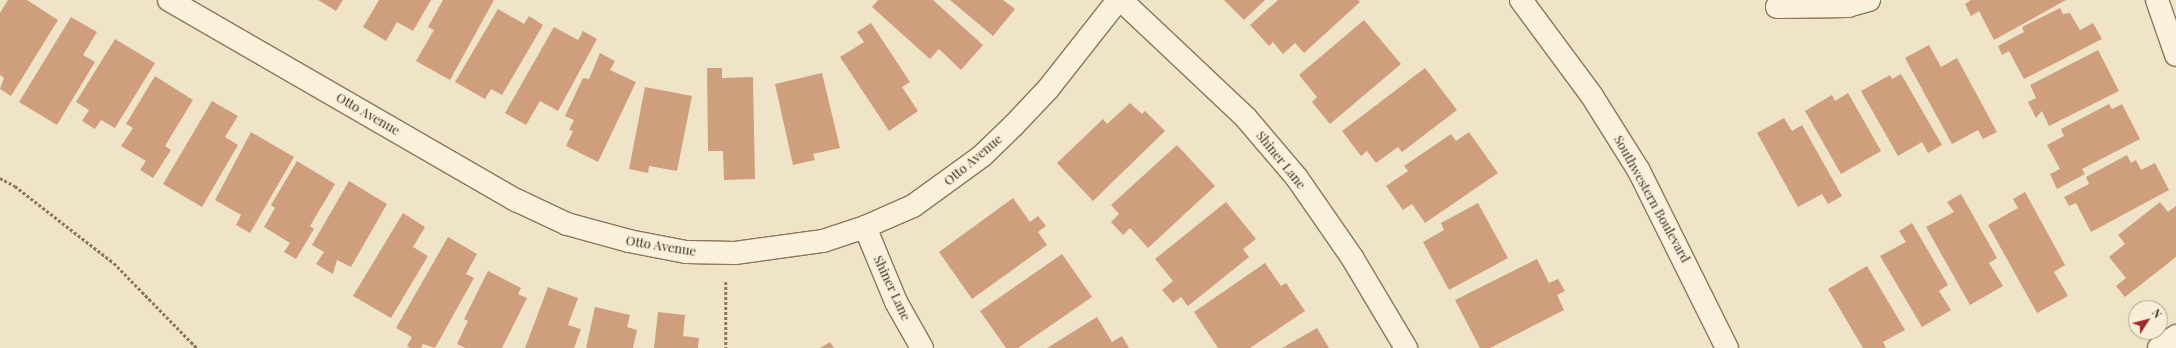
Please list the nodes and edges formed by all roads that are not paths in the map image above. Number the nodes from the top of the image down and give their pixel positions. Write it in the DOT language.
graph roads {
  1 [pos="170,0"];
  2 [pos="1118,0"];
  3 [pos="1121,0"];
  4 [pos="1521,0"];
  5 [pos="1869,0"];
  6 [pos="2157,0"];
  7 [pos="1777,7"];
  8 [pos="2176,55"];
  9 [pos="865,227"];
  10 [pos="2176,336"];
  11 [pos="922,348"];
  12 [pos="1406,348"];
  13 [pos="1727,348"];
  14 [pos="2159,348"];
  1 -- 9 [label="street, Otto Avenue"];
  2 -- 9 [label="street, Otto Avenue"];
  3 -- 12 [label="street, Shiner Lane"];
  4 -- 13 [label="street, Southwestern Boulevard"];
  5 -- 7 [label="street"];
  6 -- 8 [label="street"];
  9 -- 11 [label="street, Shiner Lane"];
  10 -- 14 [label="street"];
}
